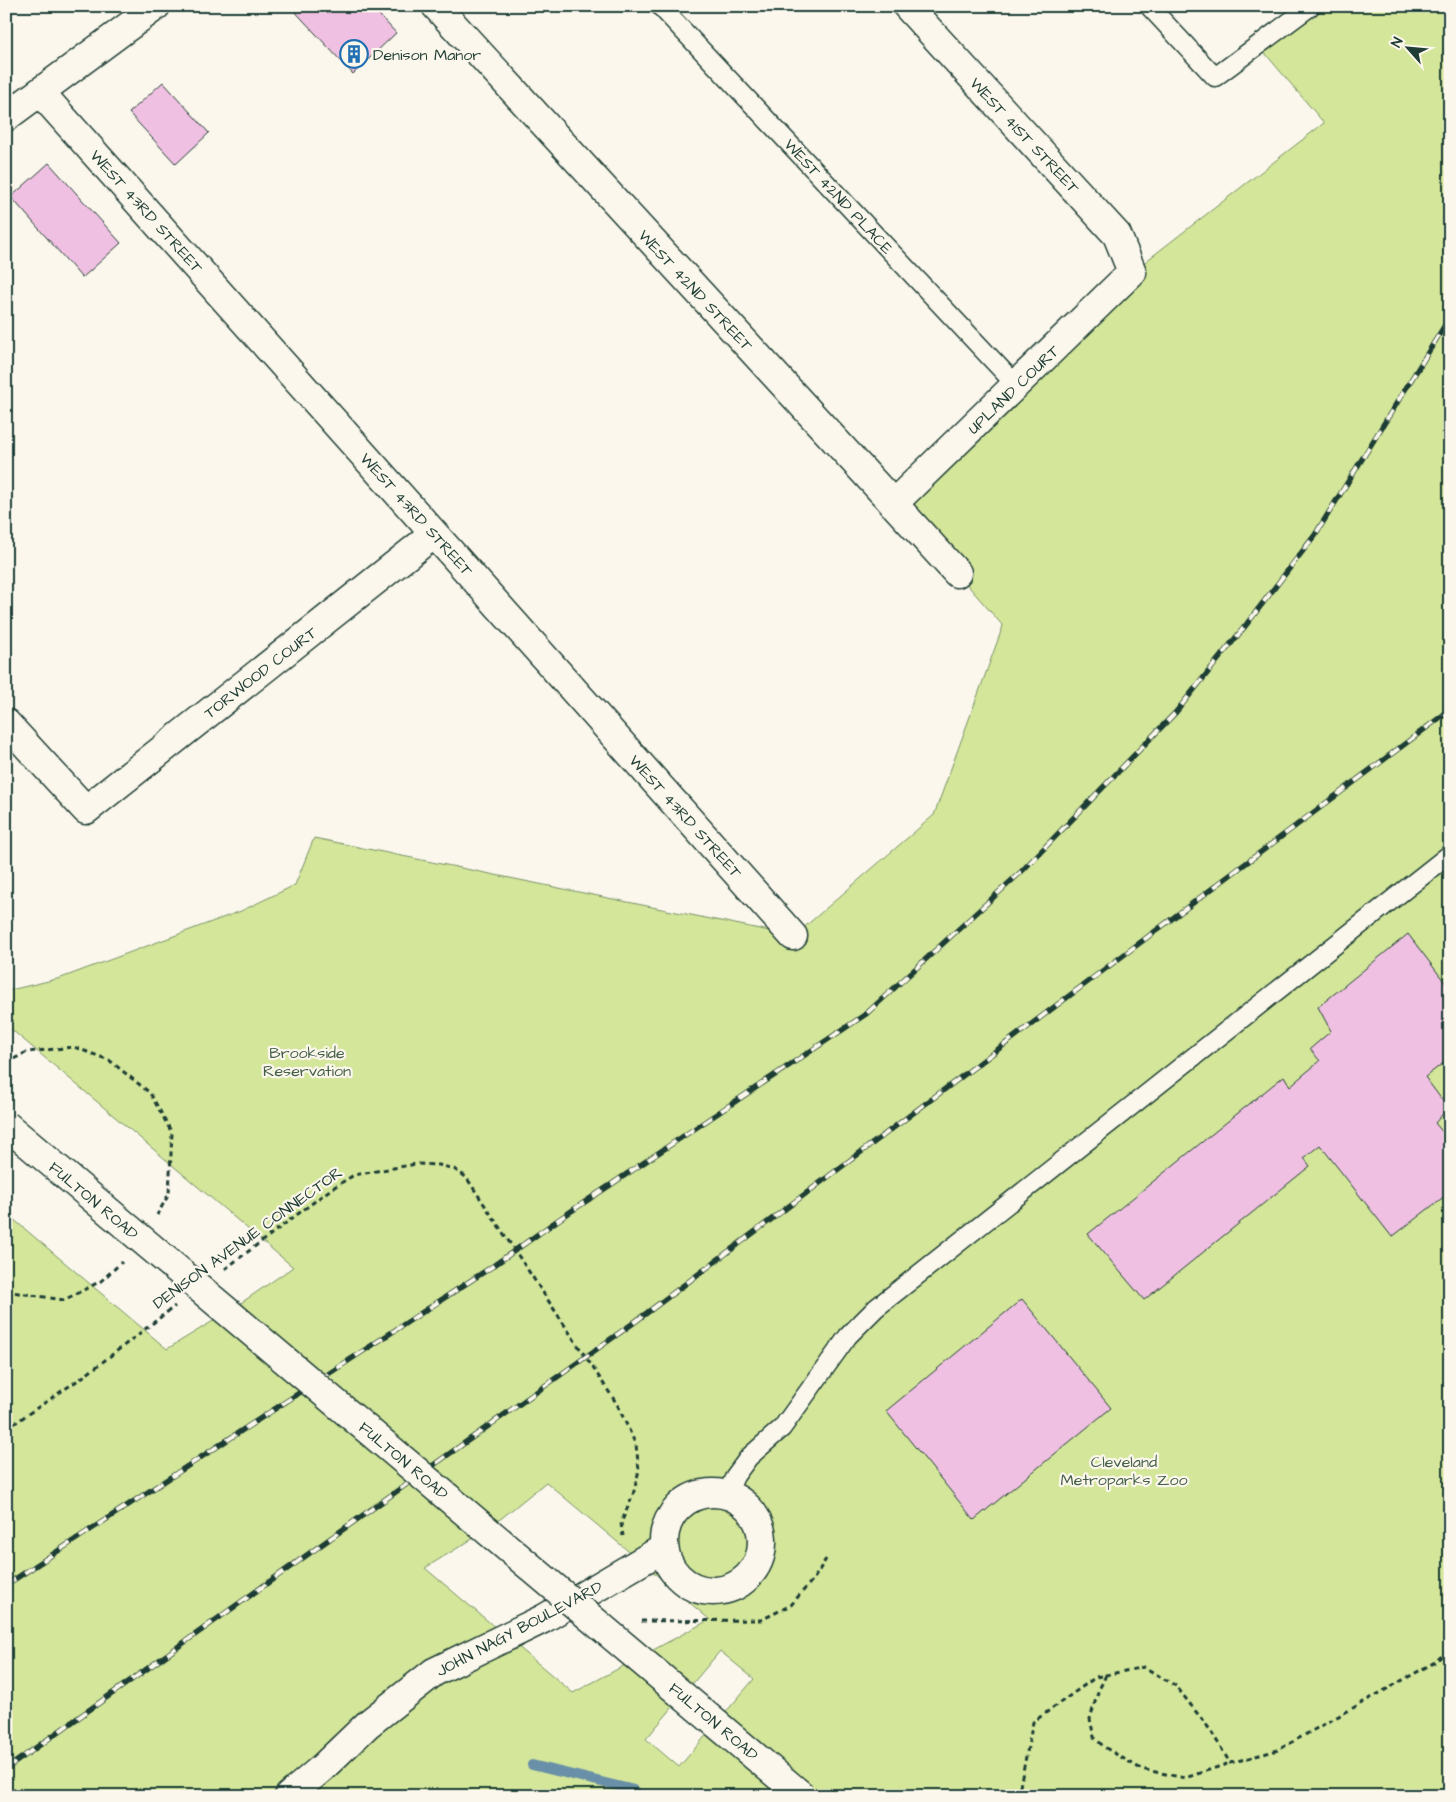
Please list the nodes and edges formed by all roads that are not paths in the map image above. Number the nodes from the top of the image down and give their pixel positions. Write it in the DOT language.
graph roads {
  1 [pos="156,6"];
  2 [pos="436,6"];
  3 [pos="660,6"];
  4 [pos="907,6"];
  5 [pos="1149,6"];
  6 [pos="1311,6"];
  7 [pos="40,92"];
  8 [pos="6,117"];
  9 [pos="1132,272"];
  10 [pos="1017,386"];
  11 [pos="893,504"];
  12 [pos="434,534"];
  13 [pos="957,573"];
  14 [pos="6,723"];
  15 [pos="1450,854"];
  16 [pos="794,936"];
  17 [pos="6,1125"];
  18 [pos="727,1494"];
  19 [pos="664,1548"];
  20 [pos="289,1796"];
  21 [pos="802,1796"];
  1 -- 7 [label="street"];
  2 -- 11 [label="street, WEST 42ND STREET"];
  3 -- 10 [label="lane, WEST 42ND PLACE"];
  4 -- 9 [label="street, WEST 41ST STREET"];
  5 -- 6 [label="lane"];
  7 -- 8 [label="street"];
  7 -- 12 [label="street, WEST 43RD STREET"];
  9 -- 10 [label="street, UPLAND COURT"];
  10 -- 11 [label="street, UPLAND COURT"];
  11 -- 13 [label="street, WEST 42ND STREET"];
  12 -- 14 [label="street, TORWOOD COURT"];
  12 -- 16 [label="street, WEST 43RD STREET"];
  15 -- 18 [label="lane"];
  17 -- 21 [label="street, FULTON ROAD, bridge"];
  18 -- 19 [label="street"];
  18 -- 19 [label="street"];
  19 -- 20 [label="street, JOHN NAGY BOULEVARD"];
}
